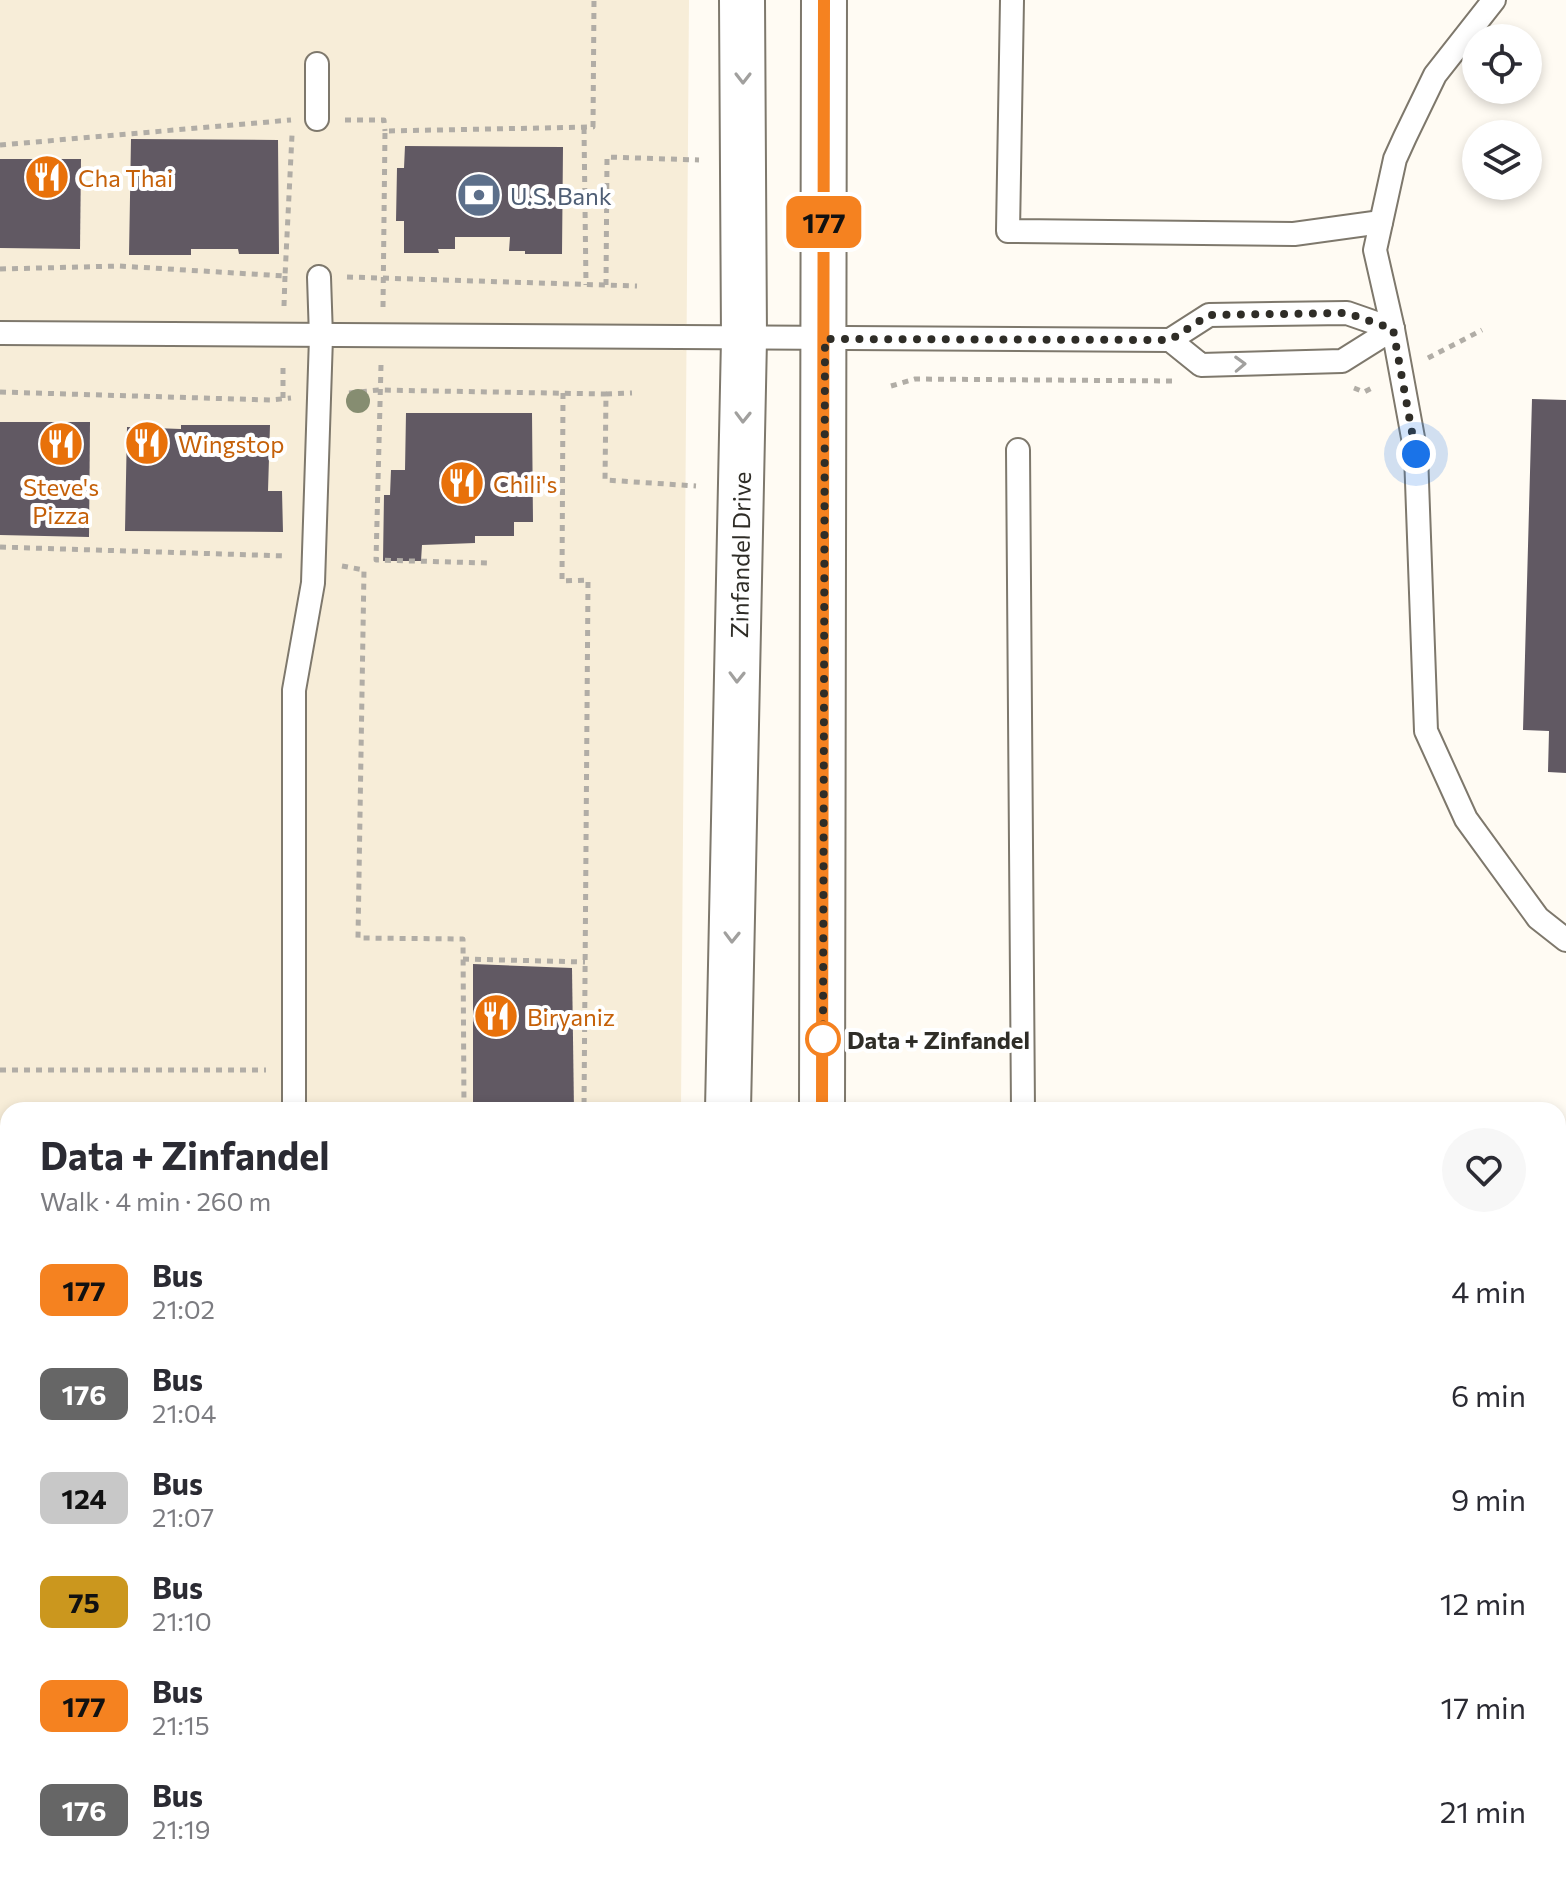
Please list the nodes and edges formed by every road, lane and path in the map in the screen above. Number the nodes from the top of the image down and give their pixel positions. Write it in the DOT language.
graph roads {
  1 [pos="594,0"];
  2 [pos="742,0"];
  3 [pos="824,0"];
  4 [pos="1012,0"];
  5 [pos="1494,0"];
  6 [pos="317,64"];
  7 [pos="317,119"];
  8 [pos="584,128"];
  9 [pos="385,131"];
  10 [pos="0,145"];
  11 [pos="699,160"];
  12 [pos="1381,222"];
  13 [pos="0,269"];
  14 [pos="319,277"];
  15 [pos="384,278"];
  16 [pos="586,285"];
  17 [pos="606,285"];
  18 [pos="637,286"];
  19 [pos="1393,329"];
  20 [pos="0,333"];
  21 [pos="383,336"];
  22 [pos="321,337"];
  23 [pos="744,339"];
  24 [pos="825,339"];
  25 [pos="1170,340"];
  26 [pos="379,390"];
  27 [pos="0,392"];
  28 [pos="563,393"];
  29 [pos="632,393"];
  30 [pos="606,394"];
  31 [pos="318,395"];
  32 [pos="1018,450"];
  33 [pos="696,486"];
  34 [pos="0,547"];
  35 [pos="376,560"];
  36 [pos="313,561"];
  37 [pos="488,563"];
  38 [pos="364,570"];
  39 [pos="1566,940"];
  40 [pos="463,959"];
  41 [pos="585,962"];
  42 [pos="0,1070"];
  43 [pos="271,1070"];
  44 [pos="294,1102"];
  45 [pos="464,1102"];
  46 [pos="584,1102"];
  47 [pos="728,1102"];
  48 [pos="822,1102"];
  49 [pos="1023,1102"];
  1 -- 8 [label="path"];
  2 -- 23 [label="main road, Zinfandel Drive, one-way"];
  3 -- 24 [label="main road"];
  4 -- 12 [label="lane"];
  5 -- 12 [label="lane"];
  6 -- 7 [label="lane"];
  7 -- 9 [label="path"];
  8 -- 9 [label="path"];
  8 -- 16 [label="path"];
  9 -- 15 [label="path"];
  10 -- 13 [label="path"];
  11 -- 17 [label="path"];
  12 -- 19 [label="lane"];
  14 -- 15 [label="path"];
  14 -- 22 [label="lane"];
  15 -- 16 [label="path"];
  15 -- 21 [label="path"];
  16 -- 17 [label="path"];
  17 -- 18 [label="path"];
  19 -- 25 [label="lane"];
  25 -- 19 [label="lane, one-way"];
  19 -- 39 [label="lane"];
  20 -- 22 [label="lane"];
  21 -- 22 [label="lane"];
  21 -- 23 [label="lane"];
  21 -- 26 [label="path"];
  22 -- 31 [label="lane"];
  23 -- 24 [label="lane"];
  23 -- 47 [label="main road, Zinfandel Drive, one-way"];
  24 -- 25 [label="lane"];
  24 -- 48 [label="main road"];
  26 -- 28 [label="path"];
  26 -- 31 [label="path"];
  26 -- 35 [label="path"];
  27 -- 31 [label="path"];
  28 -- 30 [label="path"];
  28 -- 41 [label="path"];
  29 -- 30 [label="path"];
  30 -- 33 [label="path"];
  31 -- 36 [label="lane"];
  32 -- 49 [label="lane"];
  34 -- 36 [label="path"];
  35 -- 37 [label="path"];
  35 -- 38 [label="path"];
  36 -- 38 [label="path"];
  36 -- 44 [label="lane"];
  38 -- 40 [label="path"];
  40 -- 41 [label="path"];
  40 -- 45 [label="path"];
  41 -- 46 [label="path"];
  42 -- 43 [label="path"];
}
